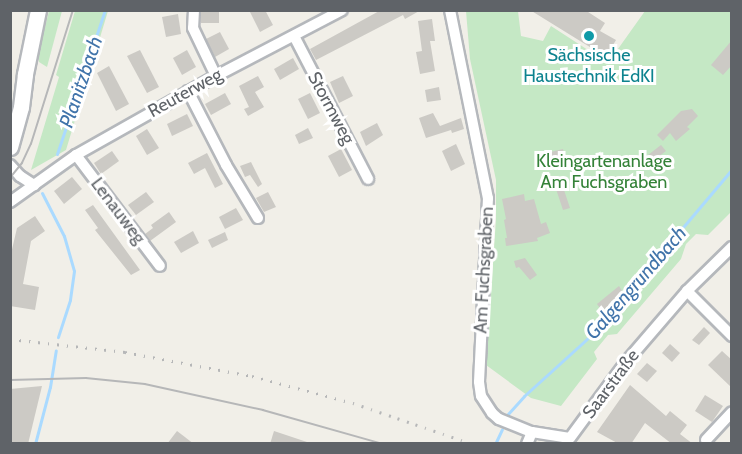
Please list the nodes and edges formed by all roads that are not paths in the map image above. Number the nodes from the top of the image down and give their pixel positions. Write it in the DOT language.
graph roads {
  1 [pos="38,10"];
  2 [pos="194,10"];
  3 [pos="342,10"];
  4 [pos="450,10"];
  5 [pos="294,36"];
  6 [pos="216,76"];
  7 [pos="188,91"];
  8 [pos="10,147"];
  9 [pos="76,155"];
  10 [pos="10,165"];
  11 [pos="368,179"];
  12 [pos="34,185"];
  13 [pos="10,202"];
  14 [pos="258,218"];
  15 [pos="732,247"];
  16 [pos="160,266"];
  17 [pos="687,291"];
  18 [pos="732,336"];
  19 [pos="732,412"];
  20 [pos="532,432"];
  21 [pos="706,440"];
  22 [pos="527,444"];
  1 -- 8 [label="main road"];
  2 -- 6 [label="street"];
  3 -- 5 [label="street, Reuterweg"];
  4 -- 20 [label="street, Am Fuchsgraben"];
  5 -- 6 [label="street, Reuterweg"];
  5 -- 11 [label="street, Stormweg"];
  6 -- 7 [label="street, Reuterweg"];
  7 -- 9 [label="street, Reuterweg"];
  7 -- 14 [label="street"];
  9 -- 12 [label="street, Reuterweg"];
  9 -- 16 [label="street, Lenauweg"];
  10 -- 12 [label="street"];
  12 -- 13 [label="street, Reuterweg"];
  15 -- 17 [label="street, Saarstraße"];
  17 -- 18 [label="street"];
  17 -- 20 [label="street, Saarstraße"];
  19 -- 21 [label="street"];
  20 -- 22 [label="street"];
}
